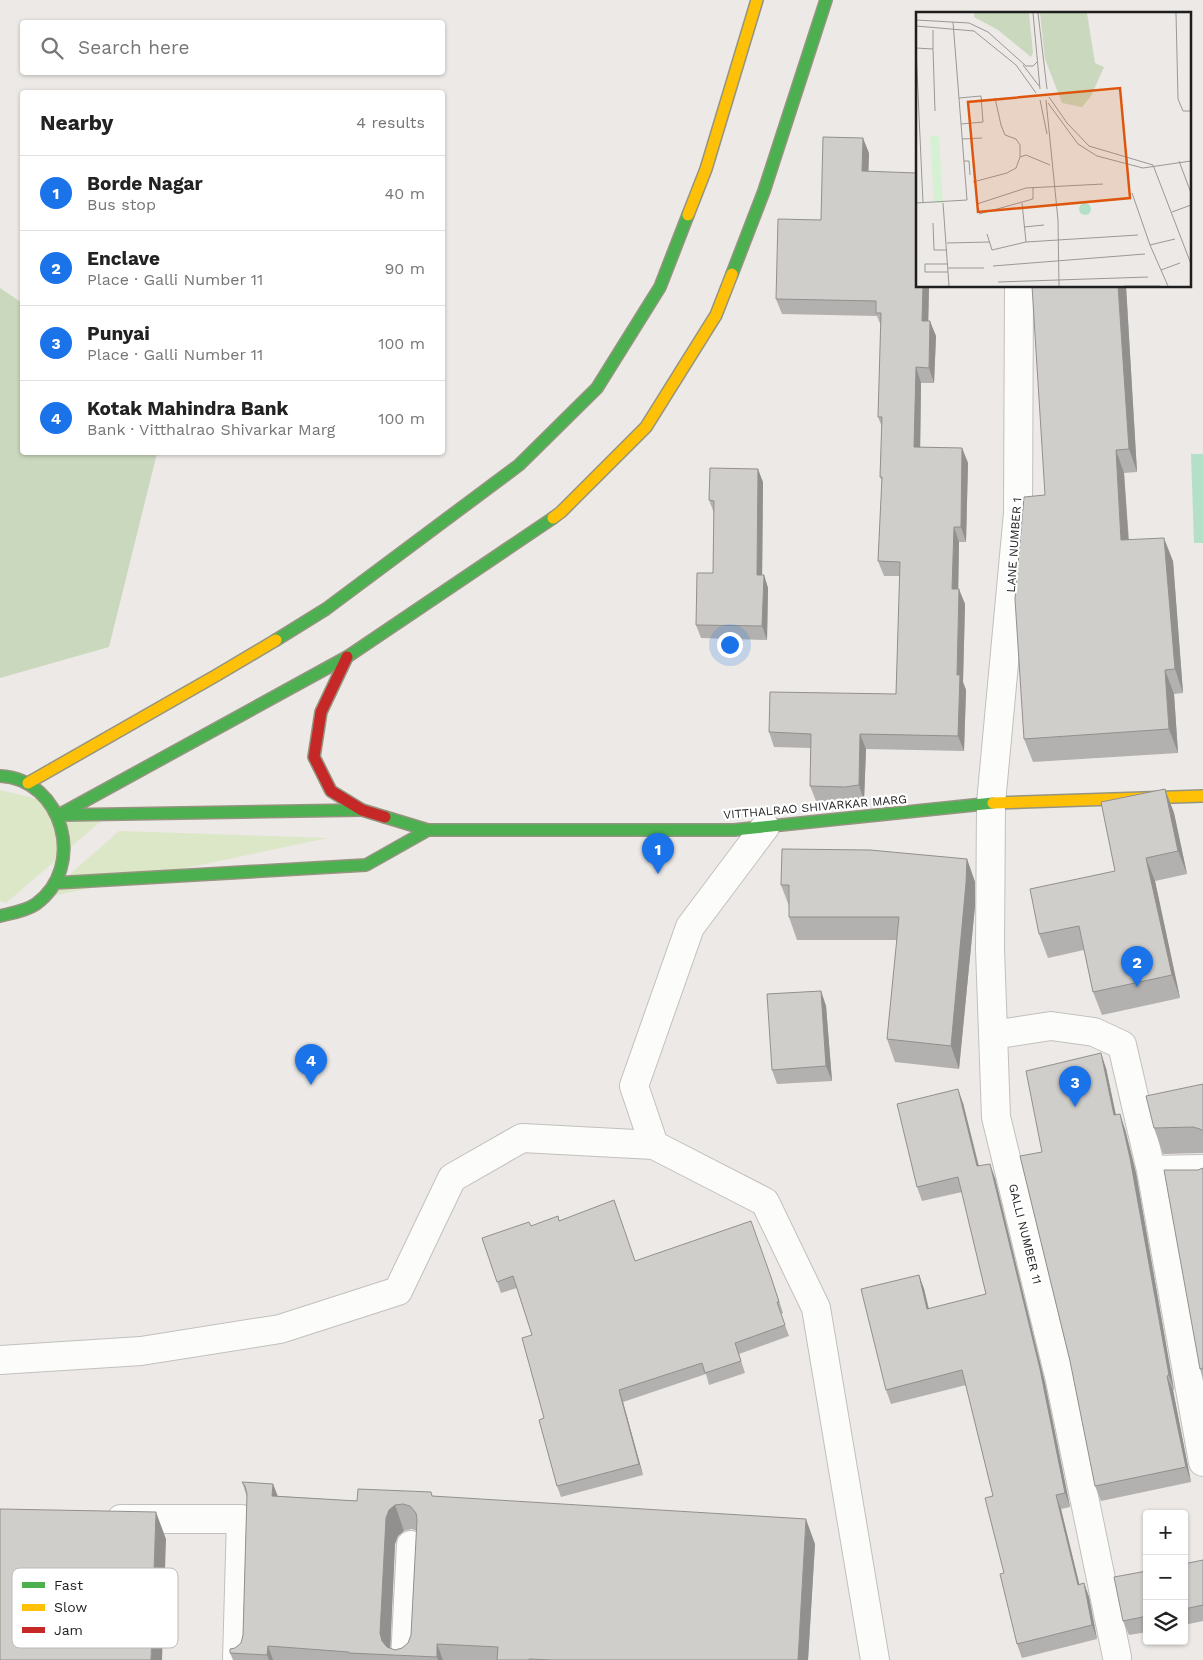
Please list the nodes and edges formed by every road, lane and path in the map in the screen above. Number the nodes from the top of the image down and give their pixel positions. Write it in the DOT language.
graph roads {
  1 [pos="757,0"];
  2 [pos="826,0"];
  3 [pos="1019,288"];
  4 [pos="348,658"];
  5 [pos="0,776"];
  6 [pos="28,783"];
  7 [pos="1203,796"];
  8 [pos="991,803"];
  9 [pos="362,810"];
  10 [pos="59,815"];
  11 [pos="765,827"];
  12 [pos="428,830"];
  13 [pos="55,883"];
  14 [pos="0,916"];
  15 [pos="993,1035"];
  16 [pos="654,1145"];
  17 [pos="1203,1169"];
  18 [pos="1152,1170"];
  19 [pos="0,1360"];
  20 [pos="1203,1462"];
  21 [pos="96,1520"];
  22 [pos="411,1545"];
  23 [pos="1117,1657"];
  24 [pos="237,1660"];
  25 [pos="405,1660"];
  26 [pos="875,1660"];
  1 -- 6 [label="street"];
  2 -- 4 [label="street"];
  3 -- 8 [label="street, LANE NUMBER 1"];
  4 -- 9 [label="street"];
  4 -- 10 [label="street"];
  5 -- 6 [label="street"];
  6 -- 10 [label="street"];
  7 -- 8 [label="street, VITTHALRAO SHIVARKAR MARG"];
  8 -- 11 [label="street, VITTHALRAO SHIVARKAR MARG"];
  8 -- 15 [label="street, GALLI NUMBER 11"];
  9 -- 10 [label="street"];
  9 -- 12 [label="street"];
  10 -- 13 [label="street"];
  11 -- 12 [label="street, VITTHALRAO SHIVARKAR MARG"];
  11 -- 16 [label="street"];
  12 -- 13 [label="street"];
  13 -- 14 [label="street"];
  15 -- 18 [label="street"];
  15 -- 23 [label="street, GALLI NUMBER 11"];
  16 -- 19 [label="street"];
  16 -- 26 [label="street"];
  17 -- 18 [label="street"];
  18 -- 20 [label="street"];
  21 -- 24 [label="street"];
  22 -- 25 [label="street"];
}
